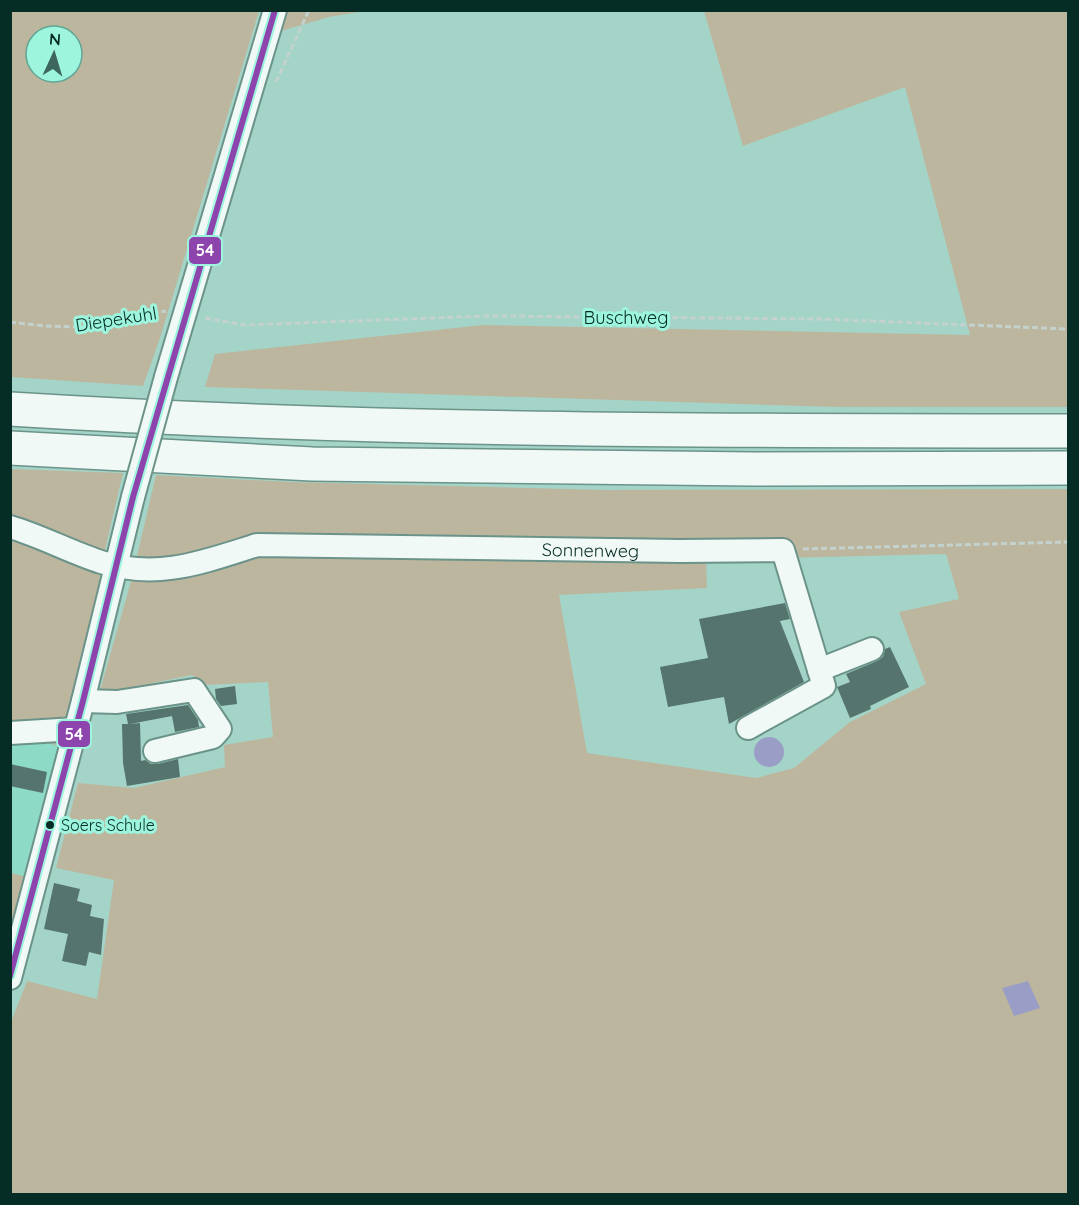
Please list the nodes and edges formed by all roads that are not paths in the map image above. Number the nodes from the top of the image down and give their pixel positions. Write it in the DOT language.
graph roads {
  1 [pos="275,10"];
  2 [pos="10,409"];
  3 [pos="1068,431"];
  4 [pos="10,448"];
  5 [pos="1068,468"];
  6 [pos="10,527"];
  7 [pos="116,566"];
  8 [pos="872,649"];
  9 [pos="819,670"];
  10 [pos="83,701"];
  11 [pos="748,728"];
  12 [pos="76,729"];
  13 [pos="10,733"];
  14 [pos="155,751"];
  15 [pos="10,978"];
  1 -- 7 [label="street, bridge"];
  2 -- 3 [label="highway"];
  4 -- 5 [label="highway"];
  6 -- 7 [label="street, Sonnenweg"];
  7 -- 9 [label="street, Sonnenweg"];
  7 -- 10 [label="street"];
  8 -- 9 [label="street"];
  9 -- 11 [label="street"];
  10 -- 12 [label="street"];
  10 -- 14 [label="street"];
  12 -- 13 [label="street"];
  12 -- 15 [label="street"];
}
